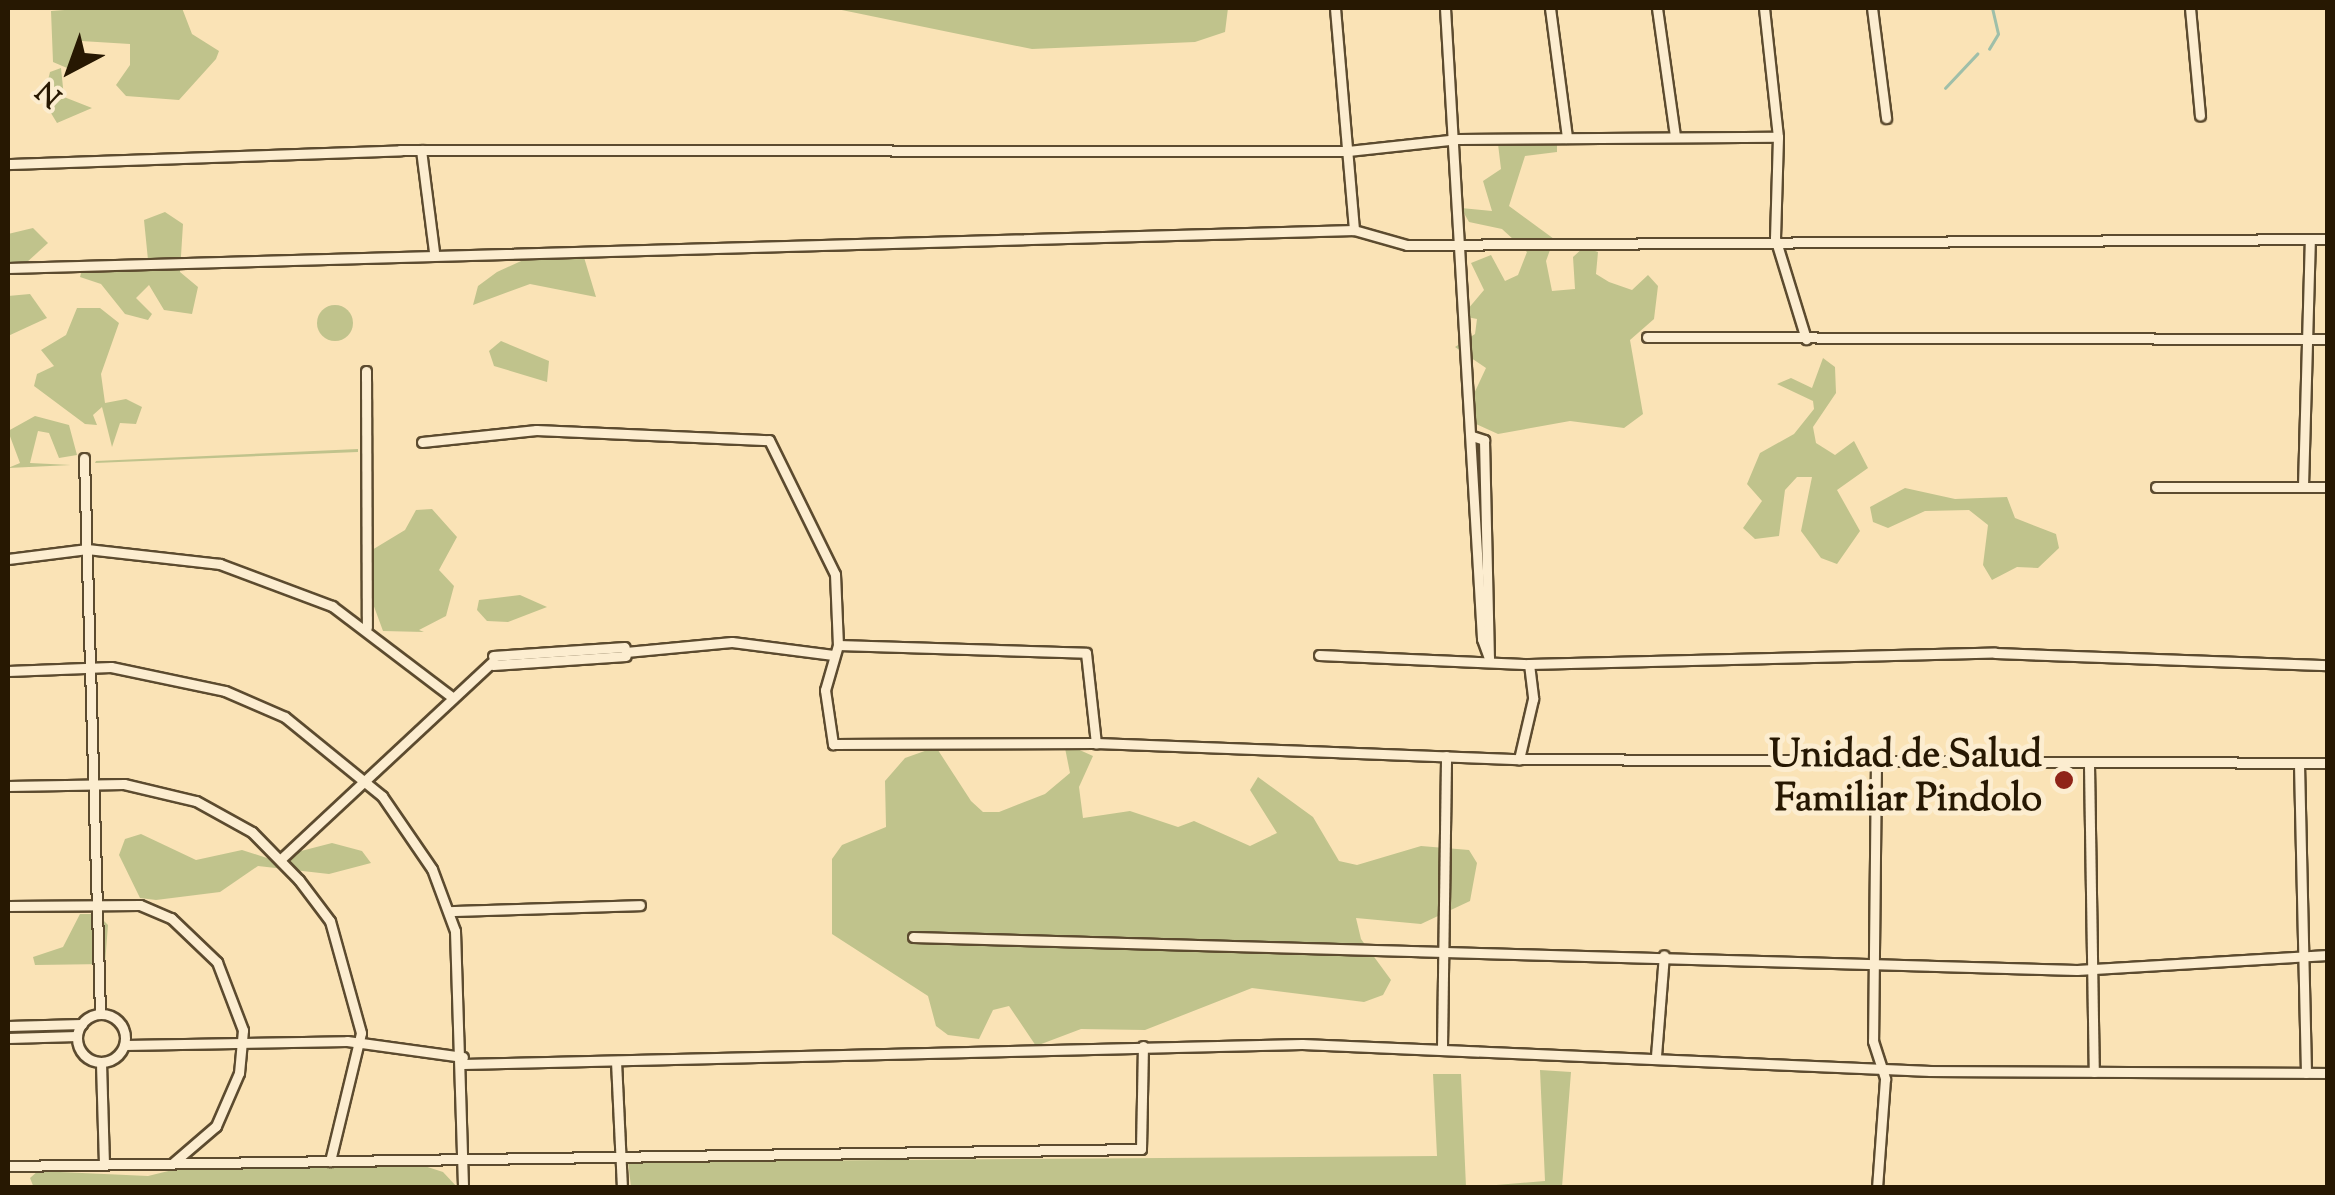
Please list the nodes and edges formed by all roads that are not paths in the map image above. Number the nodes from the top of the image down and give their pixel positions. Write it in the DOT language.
graph roads {
  1 [pos="1335,8"];
  2 [pos="1445,8"];
  3 [pos="1550,8"];
  4 [pos="1656,8"];
  5 [pos="1764,8"];
  6 [pos="1872,8"];
  7 [pos="2190,8"];
  8 [pos="2200,116"];
  9 [pos="1886,118"];
  10 [pos="1675,136"];
  11 [pos="1778,137"];
  12 [pos="1568,138"];
  13 [pos="1458,139"];
  14 [pos="421,150"];
  15 [pos="1348,151"];
  16 [pos="8,164"];
  17 [pos="1354,230"];
  18 [pos="1774,238"];
  19 [pos="2328,239"];
  20 [pos="2310,240"];
  21 [pos="1461,243"];
  22 [pos="434,251"];
  23 [pos="8,268"];
  24 [pos="1648,338"];
  25 [pos="2306,338"];
  26 [pos="1806,339"];
  27 [pos="2328,339"];
  28 [pos="366,371"];
  29 [pos="1472,436"];
  30 [pos="422,442"];
  31 [pos="84,458"];
  32 [pos="2303,486"];
  33 [pos="2328,486"];
  34 [pos="2156,487"];
  35 [pos="87,549"];
  36 [pos="8,559"];
  37 [pos="367,627"];
  38 [pos="835,650"];
  39 [pos="1319,655"];
  40 [pos="1489,658"];
  41 [pos="1529,664"];
  42 [pos="2328,665"];
  43 [pos="91,667"];
  44 [pos="8,672"];
  45 [pos="454,698"];
  46 [pos="1096,742"];
  47 [pos="1446,756"];
  48 [pos="1518,759"];
  49 [pos="1876,761"];
  50 [pos="2328,763"];
  51 [pos="2089,764"];
  52 [pos="2300,764"];
  53 [pos="366,779"];
  54 [pos="94,784"];
  55 [pos="8,786"];
  56 [pos="281,859"];
  57 [pos="98,902"];
  58 [pos="640,905"];
  59 [pos="8,906"];
  60 [pos="451,912"];
  61 [pos="913,937"];
  62 [pos="1442,948"];
  63 [pos="1664,955"];
  64 [pos="2302,955"];
  65 [pos="2328,955"];
  66 [pos="1874,962"];
  67 [pos="2092,969"];
  68 [pos="100,1014"];
  69 [pos="82,1024"];
  70 [pos="8,1026"];
  71 [pos="78,1036"];
  72 [pos="8,1038"];
  73 [pos="360,1042"];
  74 [pos="244,1043"];
  75 [pos="125,1046"];
  76 [pos="1144,1046"];
  77 [pos="1442,1047"];
  78 [pos="1656,1056"];
  79 [pos="463,1061"];
  80 [pos="616,1061"];
  81 [pos="101,1062"];
  82 [pos="1880,1068"];
  83 [pos="2094,1072"];
  84 [pos="2306,1073"];
  85 [pos="2328,1073"];
  86 [pos="620,1156"];
  87 [pos="464,1158"];
  88 [pos="330,1161"];
  89 [pos="170,1164"];
  90 [pos="104,1165"];
  91 [pos="8,1166"];
  92 [pos="463,1188"];
  93 [pos="622,1188"];
  94 [pos="1877,1188"];
  1 -- 15 [label="street"];
  2 -- 13 [label="street"];
  3 -- 12 [label="street"];
  4 -- 10 [label="street"];
  5 -- 11 [label="street"];
  6 -- 9 [label="street"];
  7 -- 8 [label="street"];
  10 -- 11 [label="street"];
  10 -- 12 [label="street"];
  11 -- 18 [label="street"];
  12 -- 13 [label="street"];
  13 -- 15 [label="street"];
  13 -- 21 [label="street"];
  14 -- 15 [label="street"];
  14 -- 16 [label="street"];
  14 -- 22 [label="street"];
  15 -- 17 [label="street"];
  17 -- 21 [label="street"];
  17 -- 22 [label="street"];
  18 -- 20 [label="street"];
  18 -- 21 [label="street"];
  18 -- 26 [label="street"];
  19 -- 20 [label="street"];
  20 -- 25 [label="street"];
  21 -- 29 [label="street"];
  22 -- 23 [label="street"];
  24 -- 26 [label="street"];
  25 -- 26 [label="street"];
  25 -- 27 [label="street"];
  25 -- 32 [label="street"];
  28 -- 37 [label="street"];
  29 -- 40 [label="street"];
  29 -- 40 [label="street"];
  30 -- 38 [label="street"];
  31 -- 35 [label="street"];
  32 -- 33 [label="street"];
  32 -- 34 [label="street"];
  35 -- 36 [label="street"];
  35 -- 37 [label="street"];
  35 -- 43 [label="street"];
  37 -- 45 [label="street"];
  38 -- 45 [label="street"];
  38 -- 46 [label="street"];
  38 -- 46 [label="street"];
  39 -- 40 [label="street"];
  40 -- 41 [label="street"];
  41 -- 42 [label="street"];
  41 -- 48 [label="street"];
  43 -- 44 [label="street"];
  43 -- 53 [label="street"];
  43 -- 54 [label="street"];
  45 -- 53 [label="street"];
  46 -- 47 [label="street"];
  47 -- 48 [label="street"];
  47 -- 62 [label="street"];
  48 -- 49 [label="street"];
  49 -- 51 [label="street"];
  49 -- 66 [label="street"];
  50 -- 52 [label="street"];
  51 -- 52 [label="street"];
  51 -- 67 [label="street"];
  52 -- 64 [label="street"];
  53 -- 56 [label="street"];
  53 -- 60 [label="street"];
  54 -- 55 [label="street"];
  54 -- 56 [label="street"];
  54 -- 57 [label="street"];
  56 -- 73 [label="street"];
  57 -- 59 [label="street"];
  57 -- 68 [label="street"];
  57 -- 74 [label="street"];
  58 -- 60 [label="street"];
  60 -- 79 [label="street"];
  61 -- 62 [label="street"];
  62 -- 63 [label="street"];
  62 -- 77 [label="street"];
  63 -- 66 [label="street"];
  63 -- 78 [label="street"];
  64 -- 65 [label="street"];
  64 -- 67 [label="street"];
  64 -- 84 [label="street"];
  66 -- 67 [label="street"];
  66 -- 82 [label="street"];
  67 -- 83 [label="street"];
  68 -- 69 [label="street"];
  68 -- 75 [label="street"];
  69 -- 70 [label="street"];
  69 -- 71 [label="street"];
  71 -- 72 [label="street"];
  71 -- 81 [label="street"];
  73 -- 74 [label="street"];
  73 -- 79 [label="street"];
  73 -- 88 [label="street"];
  74 -- 75 [label="street"];
  74 -- 89 [label="street"];
  75 -- 81 [label="street"];
  76 -- 77 [label="street"];
  76 -- 80 [label="street"];
  76 -- 86 [label="street"];
  77 -- 78 [label="street"];
  78 -- 82 [label="street"];
  79 -- 80 [label="street"];
  79 -- 87 [label="street"];
  80 -- 86 [label="street"];
  81 -- 90 [label="street"];
  82 -- 83 [label="street"];
  82 -- 94 [label="street"];
  83 -- 84 [label="street"];
  84 -- 85 [label="street"];
  86 -- 87 [label="street"];
  86 -- 93 [label="street"];
  87 -- 88 [label="street"];
  87 -- 92 [label="street"];
  88 -- 89 [label="street"];
  89 -- 90 [label="street"];
  90 -- 91 [label="street"];
}
